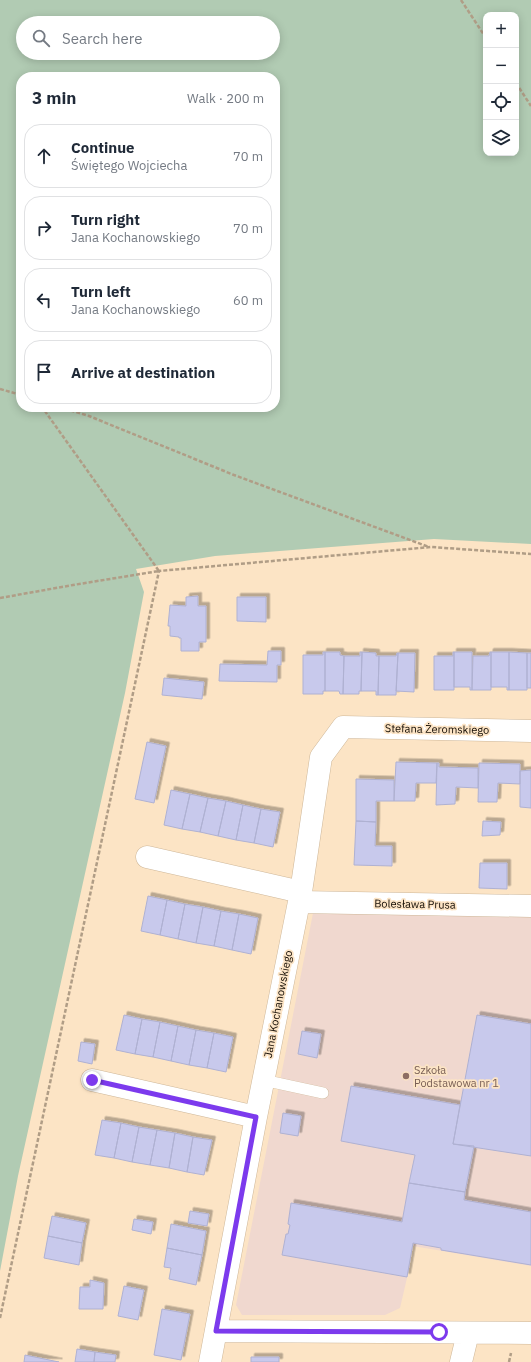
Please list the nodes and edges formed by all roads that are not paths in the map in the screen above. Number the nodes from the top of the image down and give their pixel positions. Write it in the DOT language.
graph roads {
  1 [pos="343,727"];
  2 [pos="531,731"];
  3 [pos="147,857"];
  4 [pos="300,897"];
  5 [pos="531,906"];
  6 [pos="92,1080"];
  7 [pos="263,1080"];
  8 [pos="323,1093"];
  9 [pos="256,1117"];
  10 [pos="216,1331"];
  11 [pos="468,1333"];
  12 [pos="531,1333"];
  13 [pos="210,1362"];
  14 [pos="461,1362"];
  1 -- 2 [label="street, Stefana Żeromskiego"];
  1 -- 4 [label="street, Jana Kochanowskiego"];
  3 -- 4 [label="street"];
  4 -- 5 [label="street, Bolesława Prusa"];
  4 -- 7 [label="street, Jana Kochanowskiego"];
  6 -- 9 [label="street"];
  7 -- 8 [label="lane"];
  7 -- 9 [label="street, Jana Kochanowskiego"];
  9 -- 10 [label="street, Jana Kochanowskiego"];
  10 -- 11 [label="street"];
  10 -- 13 [label="street, Jana Kochanowskiego"];
  11 -- 12 [label="street"];
  11 -- 14 [label="street"];
}
